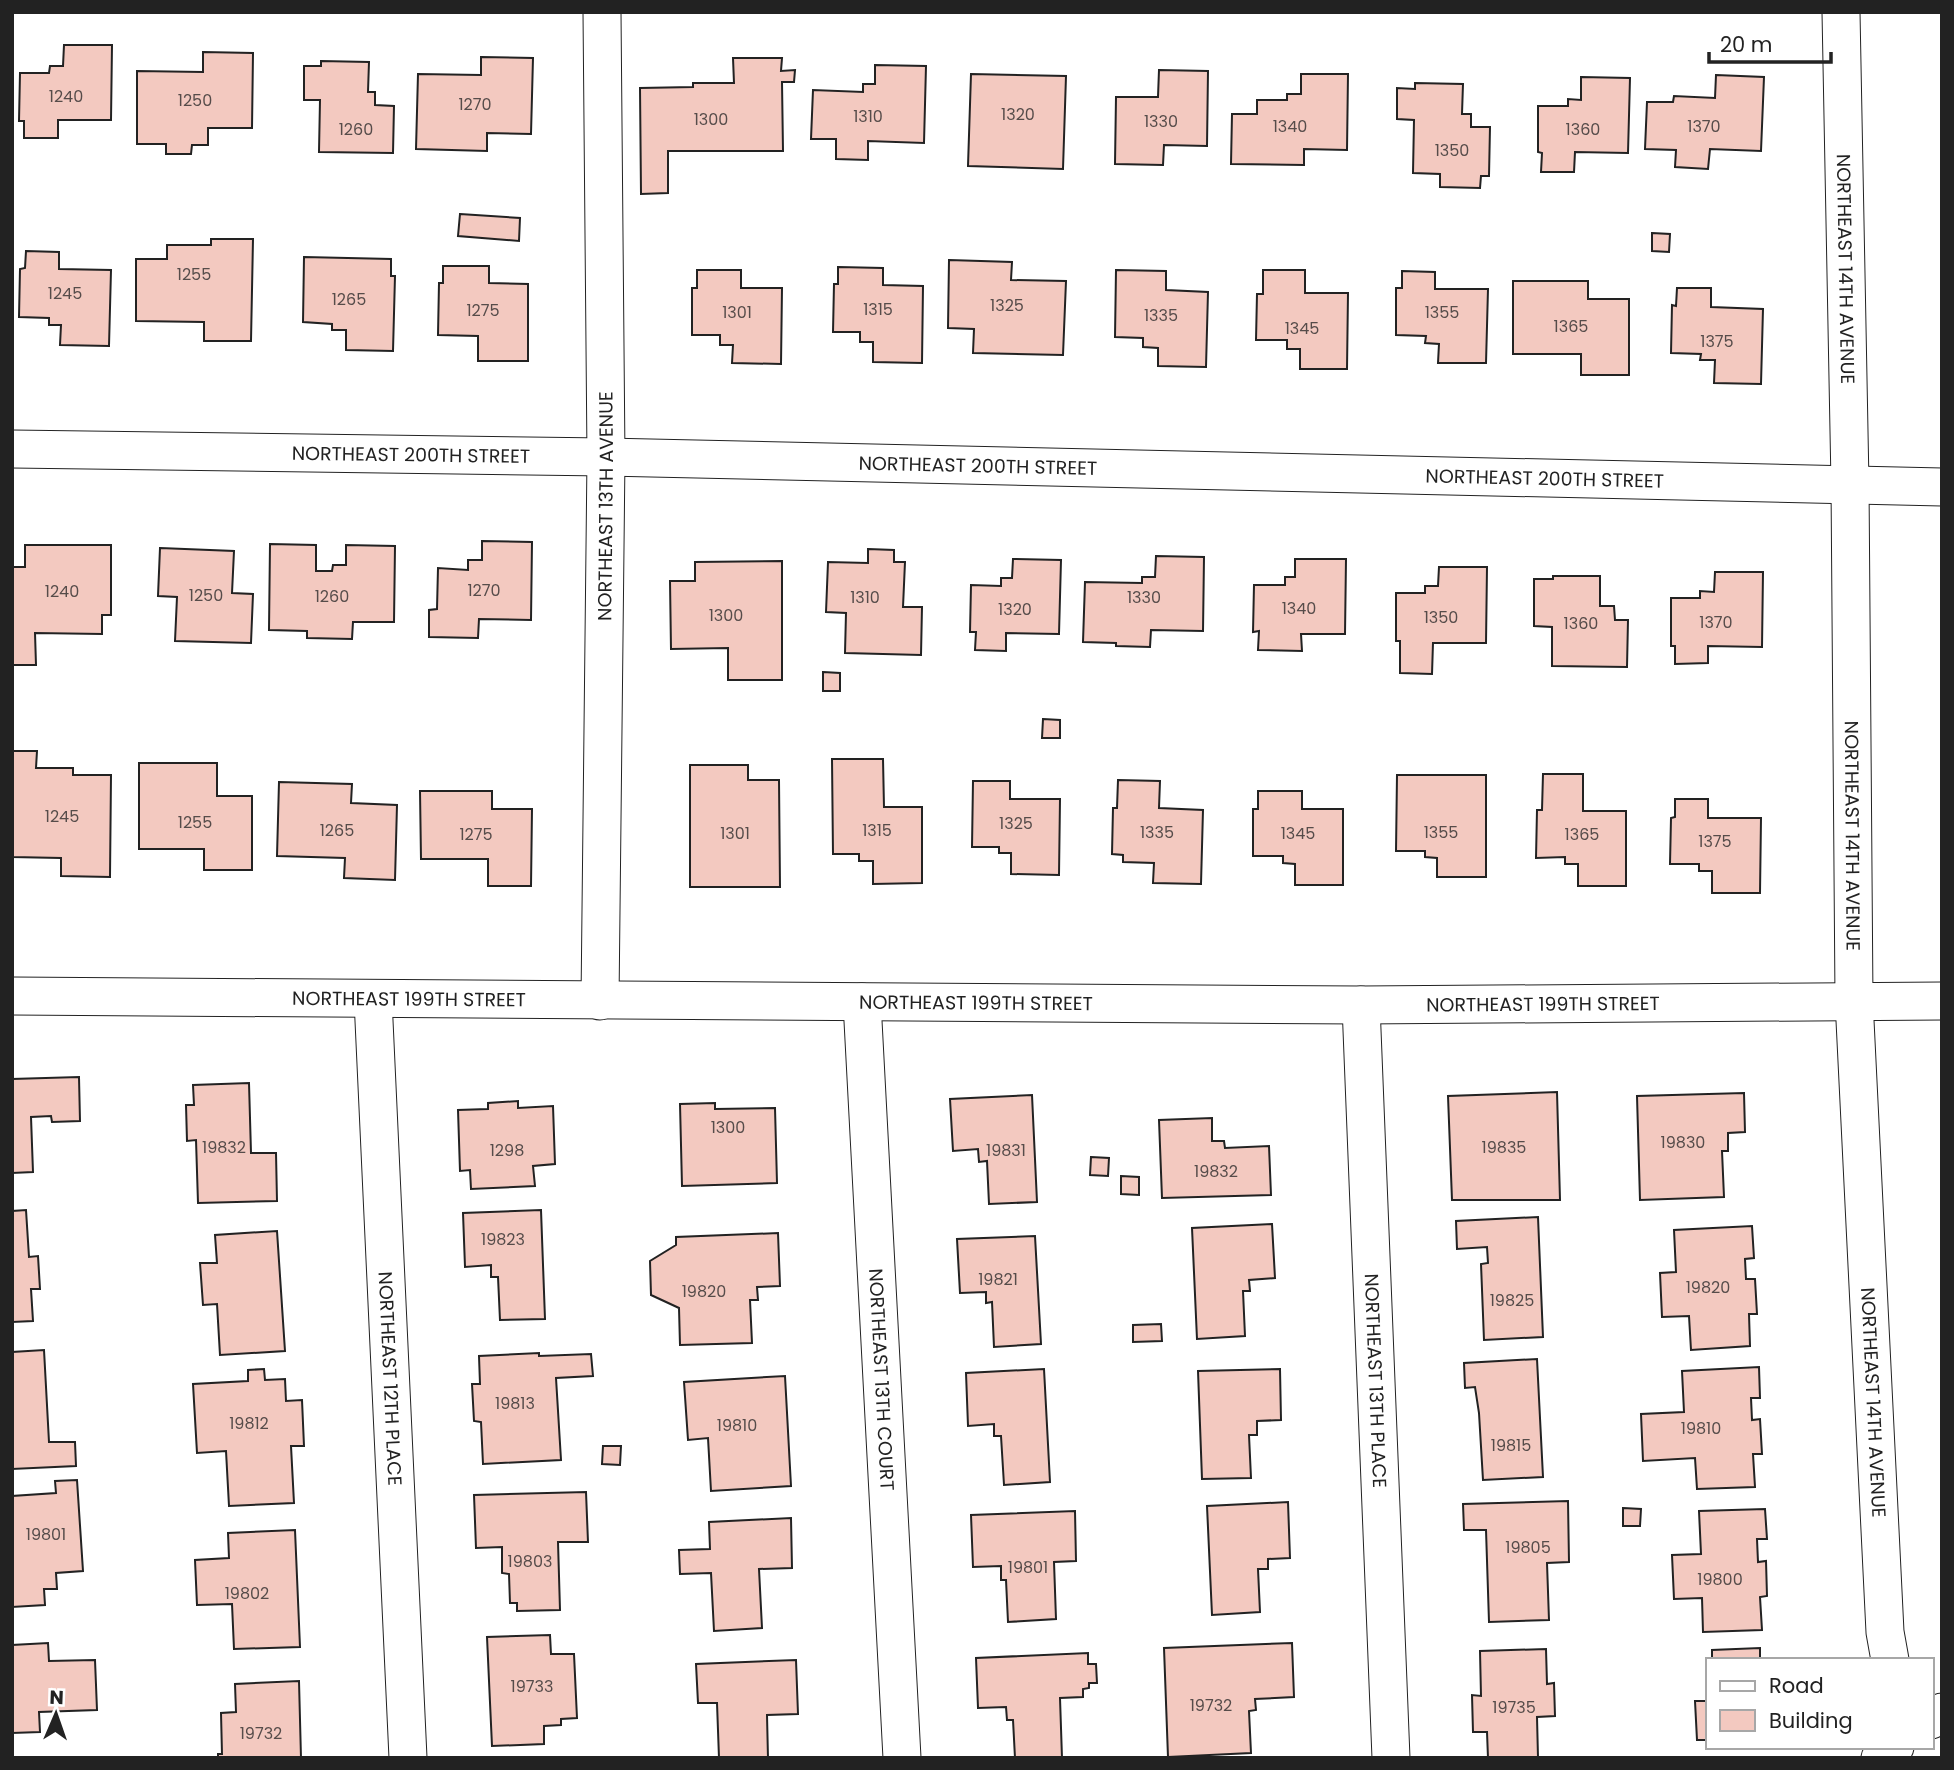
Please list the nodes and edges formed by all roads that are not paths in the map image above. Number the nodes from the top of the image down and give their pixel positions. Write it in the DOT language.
graph roads {
  1 [pos="602,12"];
  2 [pos="1840,12"];
  3 [pos="12,449"];
  4 [pos="606,457"];
  5 [pos="1850,483"];
  6 [pos="1942,486"];
  7 [pos="12,996"];
  8 [pos="373,999"];
  9 [pos="1854,1000"];
  10 [pos="1942,1000"];
  11 [pos="600,1001"];
  12 [pos="862,1002"];
  13 [pos="1362,1005"];
  14 [pos="1890,1658"];
  15 [pos="408,1758"];
  16 [pos="902,1758"];
  17 [pos="1391,1758"];
  1 -- 4 [label="street, NORTHEAST 13TH AVENUE"];
  2 -- 5 [label="street, NORTHEAST 14TH AVENUE"];
  3 -- 4 [label="street, NORTHEAST 200TH STREET"];
  4 -- 5 [label="street, NORTHEAST 200TH STREET"];
  4 -- 11 [label="street, NORTHEAST 13TH AVENUE"];
  5 -- 6 [label="street, NORTHEAST 200TH STREET"];
  5 -- 9 [label="street, NORTHEAST 14TH AVENUE"];
  7 -- 8 [label="street, NORTHEAST 199TH STREET"];
  8 -- 11 [label="street, NORTHEAST 199TH STREET"];
  8 -- 15 [label="street, NORTHEAST 12TH PLACE"];
  9 -- 10 [label="street, NORTHEAST 199TH STREET"];
  9 -- 13 [label="street, NORTHEAST 199TH STREET"];
  9 -- 14 [label="street, NORTHEAST 14TH AVENUE"];
  11 -- 12 [label="street, NORTHEAST 199TH STREET"];
  12 -- 13 [label="street, NORTHEAST 199TH STREET"];
  12 -- 16 [label="street, NORTHEAST 13TH COURT"];
  13 -- 17 [label="street, NORTHEAST 13TH PLACE"];
}
